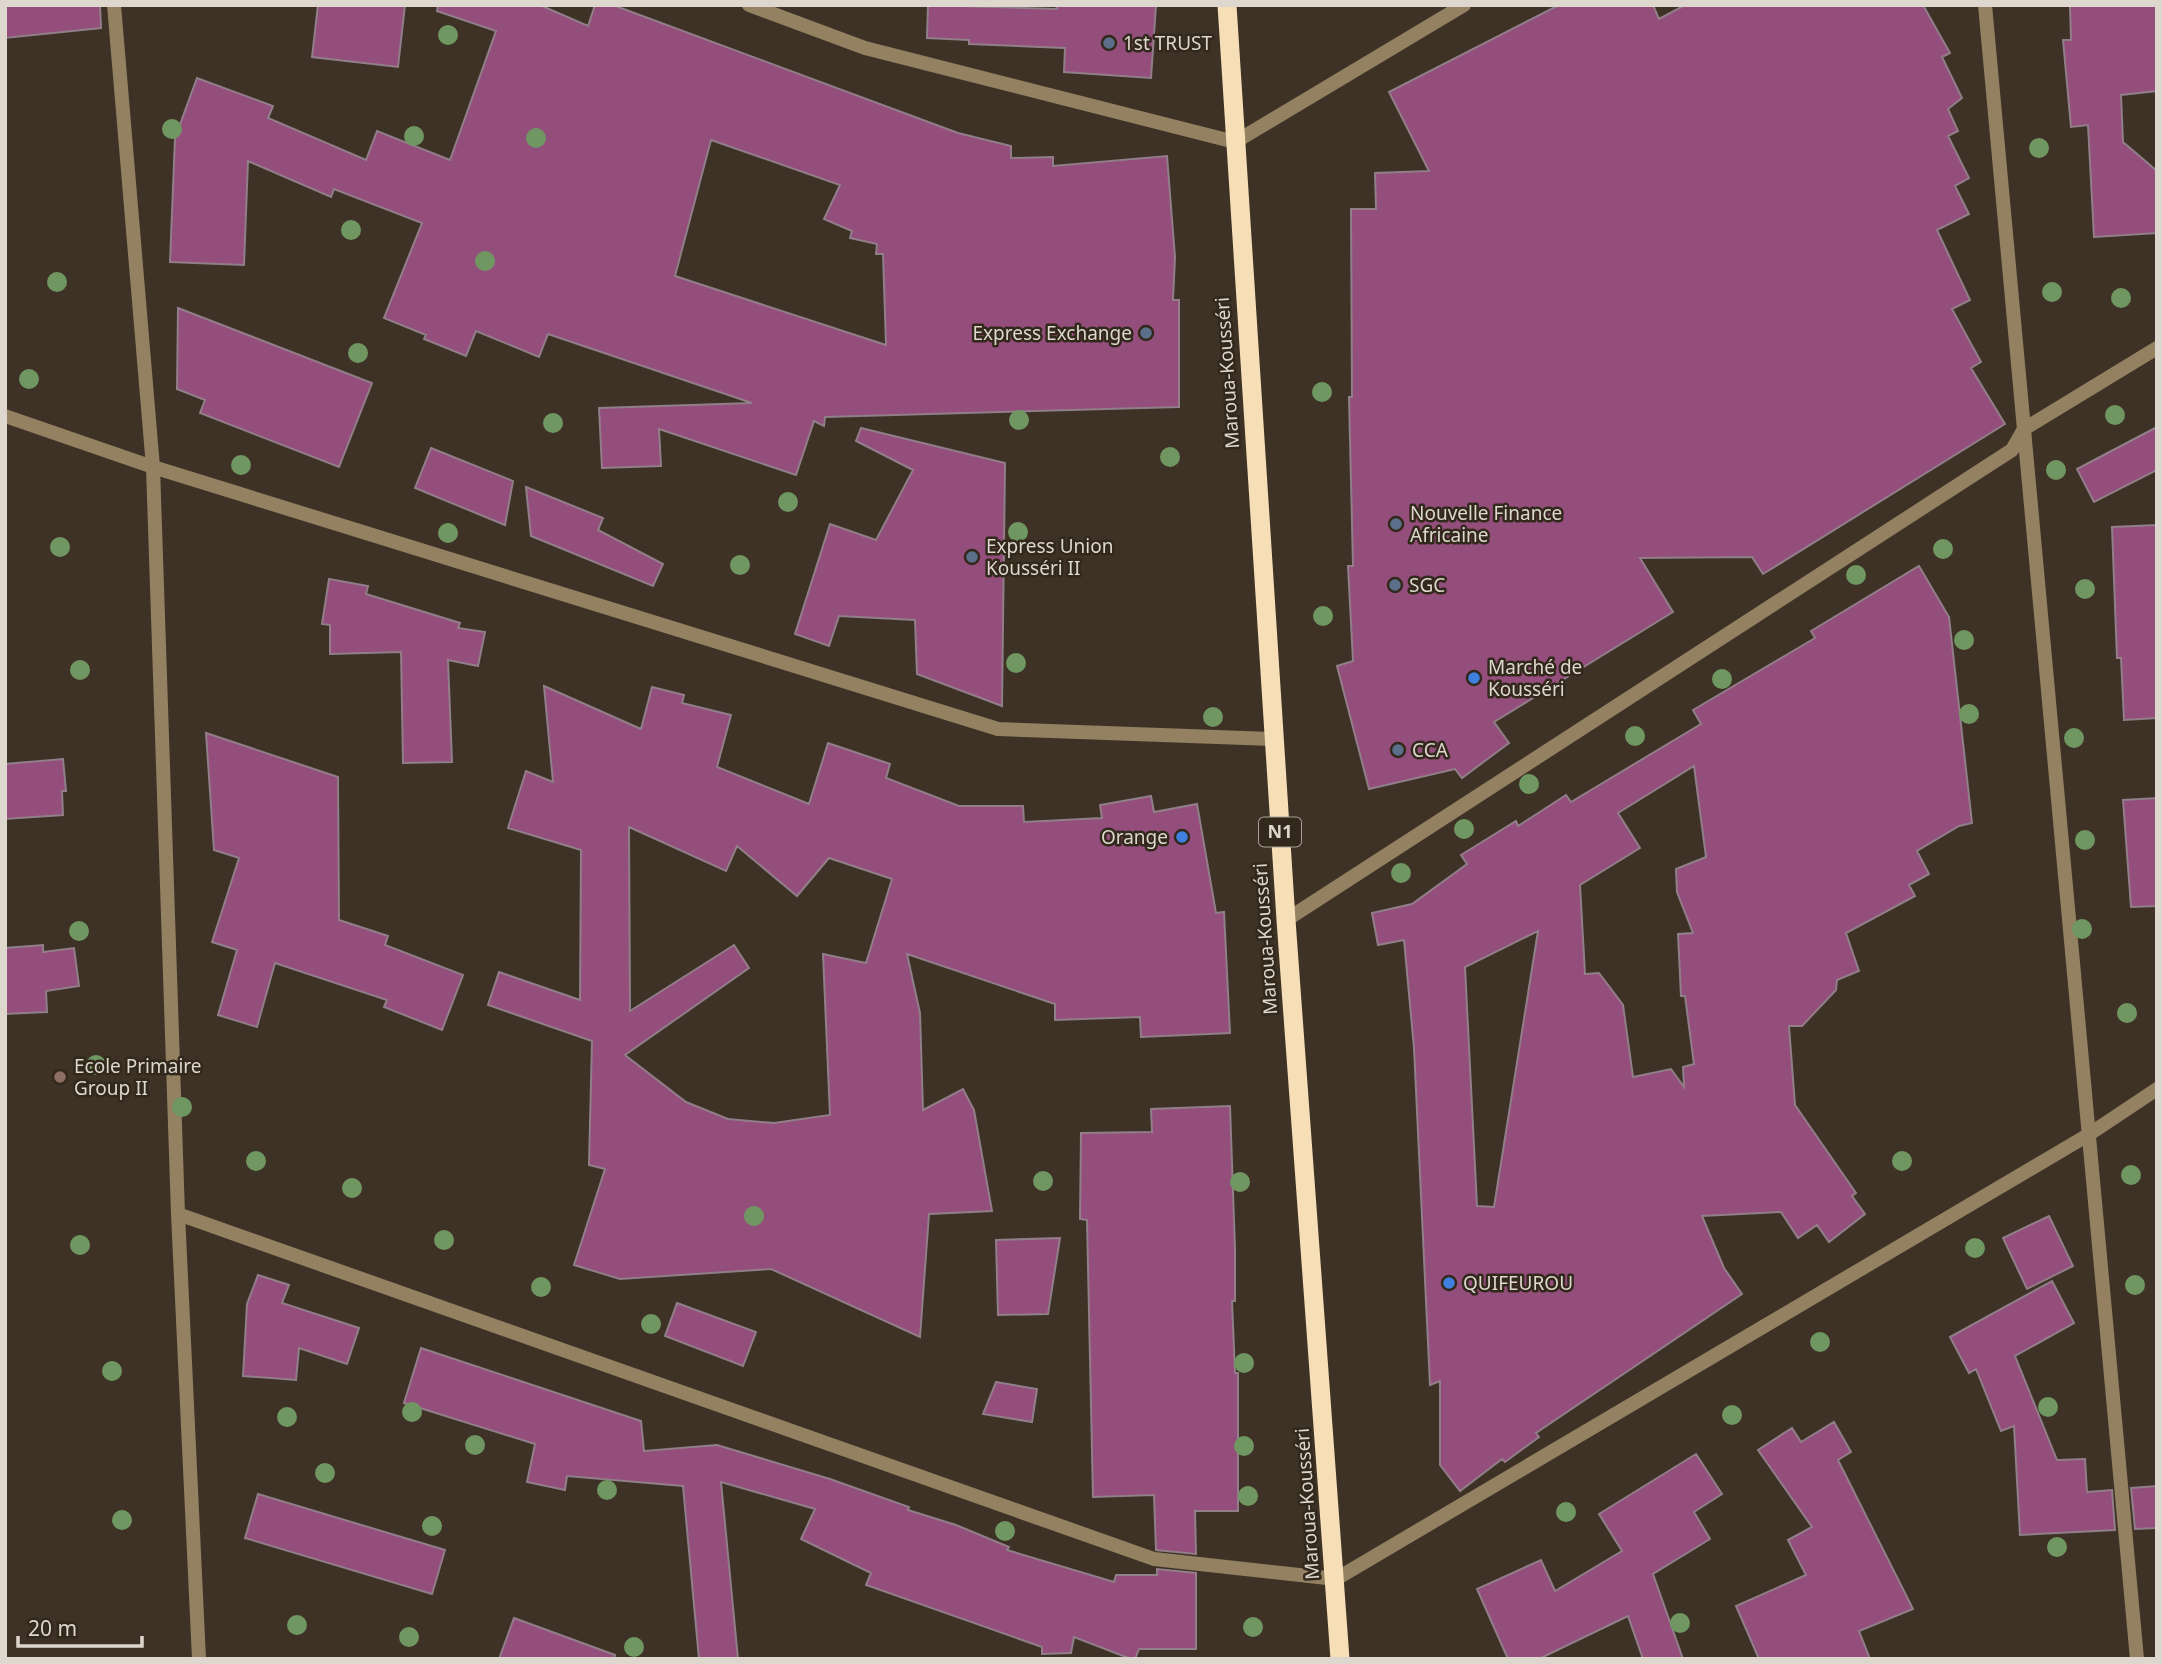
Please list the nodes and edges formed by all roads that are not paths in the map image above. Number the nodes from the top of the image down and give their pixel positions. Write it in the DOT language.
graph roads {
  1 [pos="114,5"];
  2 [pos="749,5"];
  3 [pos="1227,5"];
  4 [pos="1464,5"];
  5 [pos="1985,5"];
  6 [pos="1235,142"];
  7 [pos="2157,348"];
  8 [pos="5,416"];
  9 [pos="2024,429"];
  10 [pos="153,467"];
  11 [pos="1274,739"];
  12 [pos="1286,920"];
  13 [pos="2157,1089"];
  14 [pos="2088,1135"];
  15 [pos="178,1214"];
  16 [pos="1336,1579"];
  17 [pos="200,1659"];
  18 [pos="1340,1659"];
  19 [pos="2137,1659"];
  1 -- 10 [label="street"];
  2 -- 6 [label="street"];
  3 -- 6 [label="highway, Maroua-Kousséri / N1"];
  4 -- 6 [label="street"];
  5 -- 9 [label="street"];
  6 -- 11 [label="highway, Maroua-Kousséri / N1"];
  7 -- 9 [label="street"];
  8 -- 10 [label="street"];
  9 -- 12 [label="street"];
  9 -- 14 [label="street"];
  10 -- 11 [label="street"];
  10 -- 15 [label="street"];
  11 -- 12 [label="highway, Maroua-Kousséri / N1"];
  12 -- 16 [label="highway, Maroua-Kousséri / N1"];
  13 -- 14 [label="street"];
  14 -- 16 [label="street"];
  14 -- 19 [label="street"];
  15 -- 16 [label="street"];
  15 -- 17 [label="street"];
  16 -- 18 [label="highway, Maroua-Kousséri / N1"];
}
